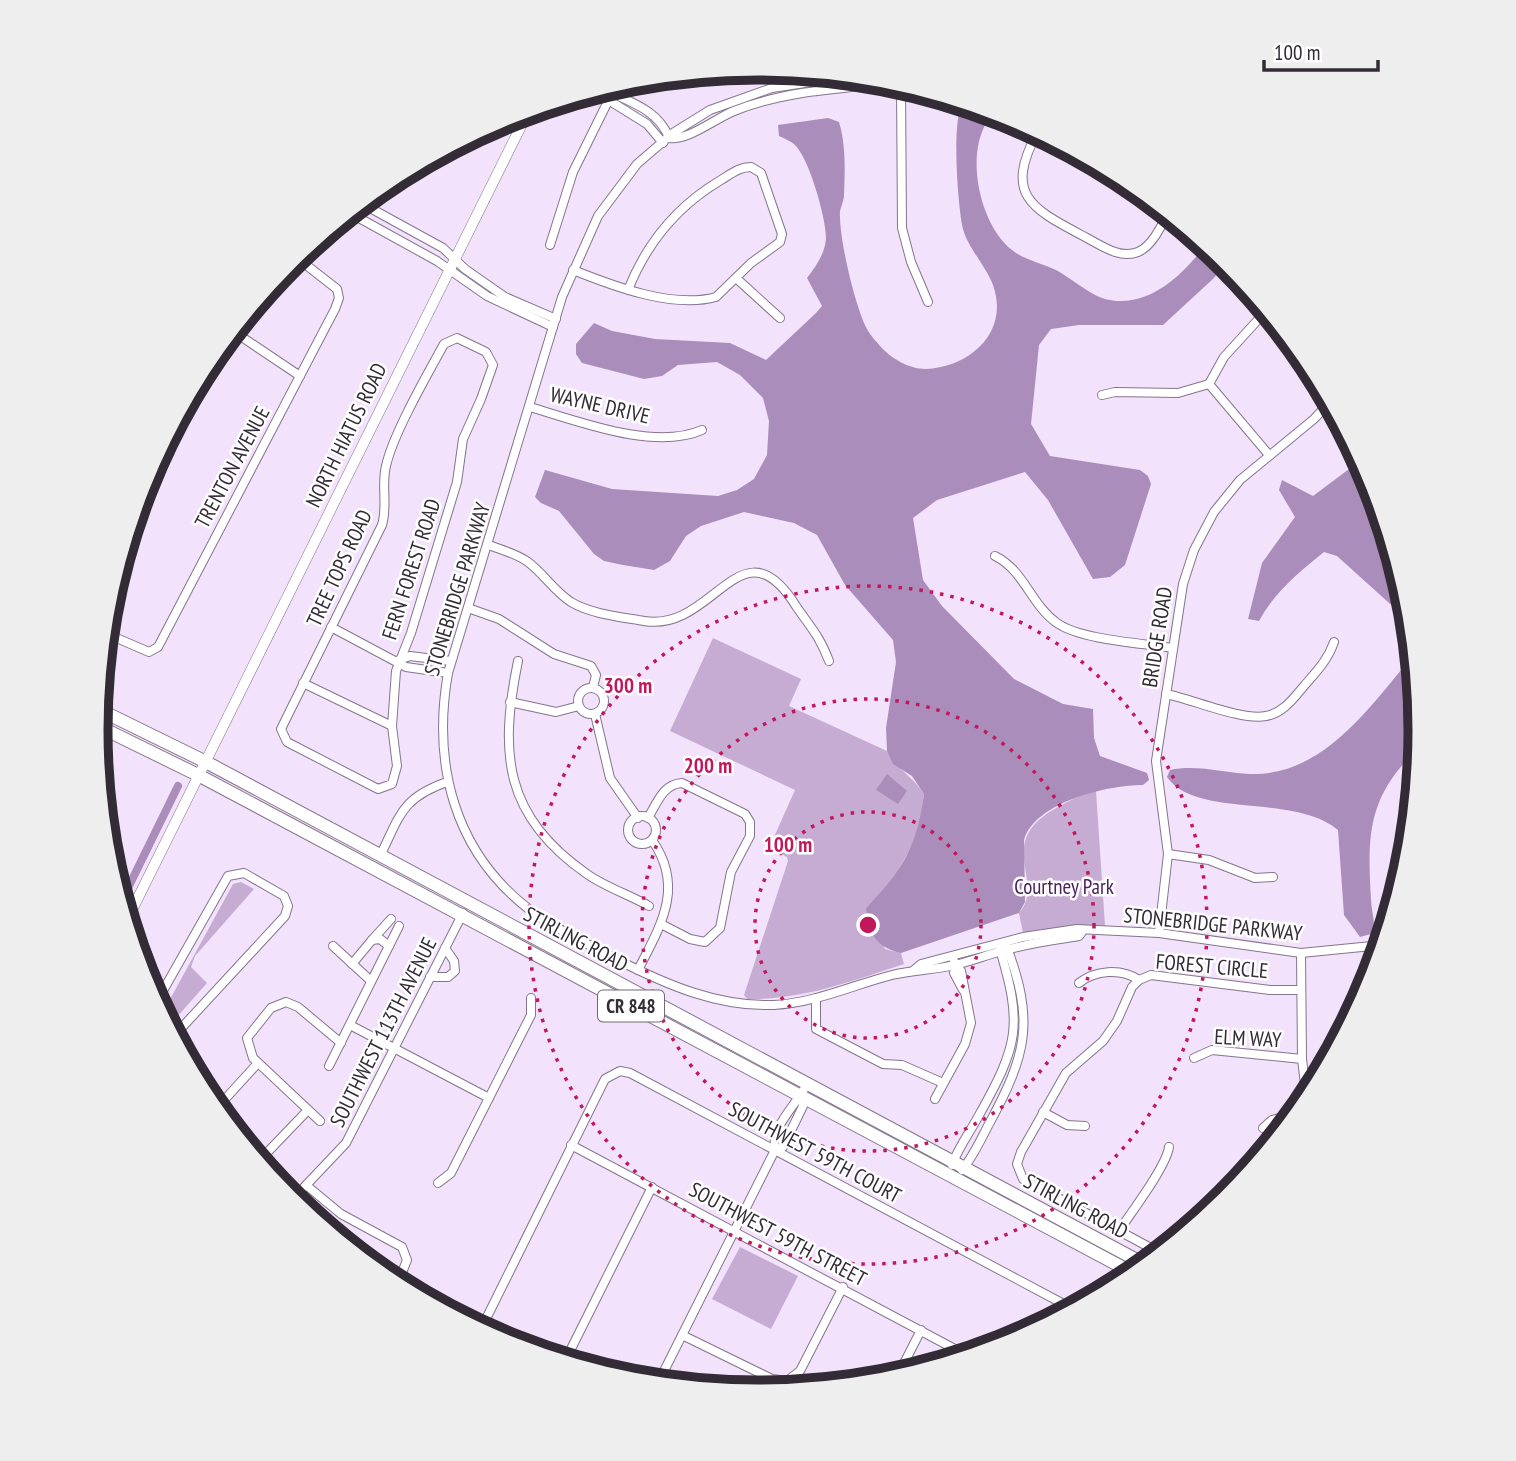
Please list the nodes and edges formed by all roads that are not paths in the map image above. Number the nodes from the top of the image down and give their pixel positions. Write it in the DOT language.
graph roads {
  1 [pos="798,82"];
  2 [pos="855,88"];
  3 [pos="619,96"];
  4 [pos="901,97"];
  5 [pos="610,98"];
  6 [pos="521,125"];
  7 [pos="666,140"];
  8 [pos="1033,142"];
  9 [pos="370,209"];
  10 [pos="363,214"];
  11 [pos="358,218"];
  12 [pos="362,221"];
  13 [pos="1162,222"];
  14 [pos="550,245"];
  15 [pos="454,258"];
  16 [pos="306,264"];
  17 [pos="449,269"];
  18 [pos="573,270"];
  19 [pos="736,278"];
  20 [pos="628,290"];
  21 [pos="928,302"];
  22 [pos="780,318"];
  23 [pos="1260,318"];
  24 [pos="554,323"];
  25 [pos="241,336"];
  26 [pos="491,358"];
  27 [pos="300,376"];
  28 [pos="1209,384"];
  29 [pos="1102,395"];
  30 [pos="530,407"];
  31 [pos="1323,409"];
  32 [pos="702,430"];
  33 [pos="1269,455"];
  34 [pos="489,545"];
  35 [pos="995,556"];
  36 [pos="468,608"];
  37 [pos="331,626"];
  38 [pos="115,637"];
  39 [pos="1334,642"];
  40 [pos="1173,648"];
  41 [pos="399,660"];
  42 [pos="451,661"];
  43 [pos="518,661"];
  44 [pos="829,661"];
  45 [pos="447,673"];
  46 [pos="303,683"];
  47 [pos="593,687"];
  48 [pos="1166,694"];
  49 [pos="510,702"];
  50 [pos="579,706"];
  51 [pos="594,713"];
  52 [pos="108,714"];
  53 [pos="392,726"];
  54 [pos="108,731"];
  55 [pos="206,762"];
  56 [pos="200,776"];
  57 [pos="447,782"];
  58 [pos="383,789"];
  59 [pos="638,818"];
  60 [pos="648,818"];
  61 [pos="652,840"];
  62 [pos="1168,854"];
  63 [pos="380,856"];
  64 [pos="1273,877"];
  65 [pos="468,903"];
  66 [pos="649,906"];
  67 [pos="133,908"];
  68 [pos="461,916"];
  69 [pos="391,919"];
  70 [pos="661,924"];
  71 [pos="398,926"];
  72 [pos="1159,933"];
  73 [pos="372,940"];
  74 [pos="333,946"];
  75 [pos="389,946"];
  76 [pos="1002,946"];
  77 [pos="1371,946"];
  78 [pos="445,948"];
  79 [pos="1301,953"];
  80 [pos="953,955"];
  81 [pos="352,964"];
  82 [pos="956,965"];
  83 [pos="638,970"];
  84 [pos="914,970"];
  85 [pos="430,977"];
  86 [pos="1139,979"];
  87 [pos="371,981"];
  88 [pos="1079,983"];
  89 [pos="1301,990"];
  90 [pos="163,991"];
  91 [pos="531,998"];
  92 [pos="816,998"];
  93 [pos="350,1025"];
  94 [pos="181,1029"];
  95 [pos="341,1043"];
  96 [pos="395,1048"];
  97 [pos="1194,1058"];
  98 [pos="1302,1059"];
  99 [pos="258,1063"];
  100 [pos="329,1066"];
  101 [pos="1305,1082"];
  102 [pos="943,1083"];
  103 [pos="804,1090"];
  104 [pos="489,1098"];
  105 [pos="935,1099"];
  106 [pos="224,1100"];
  107 [pos="308,1110"];
  108 [pos="1043,1112"];
  109 [pos="1280,1118"];
  110 [pos="320,1121"];
  111 [pos="1085,1126"];
  112 [pos="1263,1128"];
  113 [pos="571,1144"];
  114 [pos="1169,1147"];
  115 [pos="775,1150"];
  116 [pos="265,1154"];
  117 [pos="959,1166"];
  118 [pos="951,1178"];
  119 [pos="438,1184"];
  120 [pos="306,1185"];
  121 [pos="652,1187"];
  122 [pos="300,1192"];
  123 [pos="734,1230"];
  124 [pos="1119,1231"];
  125 [pos="1151,1248"];
  126 [pos="1135,1259"];
  127 [pos="1123,1268"];
  128 [pos="402,1274"];
  129 [pos="843,1287"];
  130 [pos="1063,1304"];
  131 [pos="486,1320"];
  132 [pos="921,1330"];
  133 [pos="682,1335"];
  134 [pos="956,1349"];
  135 [pos="570,1352"];
  136 [pos="904,1363"];
  137 [pos="663,1373"];
  138 [pos="789,1379"];
  139 [pos="776,1380"];
  1 -- 7 [label="street, STONEBRIDGE PARKWAY"];
  2 -- 7 [label="street, STONEBRIDGE PARKWAY"];
  3 -- 7 [label="street"];
  4 -- 21 [label="street"];
  5 -- 14 [label="street"];
  6 -- 15 [label="street, NORTH HIATUS ROAD"];
  7 -- 18 [label="street, STONEBRIDGE PARKWAY"];
  8 -- 13 [label="street"];
  9 -- 15 [label="street"];
  10 -- 12 [label="street"];
  11 -- 12 [label="street"];
  12 -- 17 [label="street"];
  15 -- 17 [label="street, NORTH HIATUS ROAD"];
  15 -- 24 [label="street"];
  16 -- 27 [label="street, TRENTON AVENUE"];
  17 -- 24 [label="street"];
  17 -- 55 [label="street, NORTH HIATUS ROAD"];
  18 -- 20 [label="street"];
  18 -- 24 [label="street, STONEBRIDGE PARKWAY"];
  19 -- 20 [label="street"];
  19 -- 20 [label="street"];
  19 -- 22 [label="street"];
  23 -- 28 [label="street"];
  24 -- 30 [label="street, STONEBRIDGE PARKWAY"];
  25 -- 27 [label="street"];
  26 -- 37 [label="street, TREE TOPS ROAD"];
  26 -- 41 [label="street, FERN FOREST ROAD"];
  27 -- 38 [label="street, TRENTON AVENUE"];
  28 -- 29 [label="street"];
  28 -- 33 [label="street"];
  30 -- 32 [label="street, WAYNE DRIVE"];
  30 -- 34 [label="street, STONEBRIDGE PARKWAY"];
  31 -- 33 [label="street, BRIDGE ROAD"];
  33 -- 40 [label="street, BRIDGE ROAD"];
  34 -- 36 [label="street, STONEBRIDGE PARKWAY"];
  34 -- 44 [label="street"];
  35 -- 40 [label="street"];
  36 -- 42 [label="street, STONEBRIDGE PARKWAY"];
  36 -- 47 [label="street"];
  37 -- 41 [label="street"];
  37 -- 46 [label="street, TREE TOPS ROAD"];
  39 -- 48 [label="street"];
  40 -- 48 [label="street, BRIDGE ROAD"];
  41 -- 42 [label="street"];
  41 -- 45 [label="street"];
  41 -- 53 [label="street, FERN FOREST ROAD"];
  42 -- 45 [label="street, STONEBRIDGE PARKWAY"];
  43 -- 49 [label="street"];
  45 -- 57 [label="street, STONEBRIDGE PARKWAY"];
  46 -- 53 [label="street"];
  46 -- 58 [label="street, TREE TOPS ROAD"];
  47 -- 50 [label="street"];
  47 -- 51 [label="street"];
  48 -- 62 [label="street, BRIDGE ROAD"];
  49 -- 50 [label="street"];
  49 -- 66 [label="street"];
  50 -- 51 [label="street"];
  51 -- 59 [label="street"];
  52 -- 55 [label="main road, STIRLING ROAD / CR 848"];
  53 -- 58 [label="street, FERN FOREST ROAD"];
  54 -- 56 [label="main road, STIRLING ROAD / CR 848"];
  55 -- 56 [label="street, NORTH HIATUS ROAD"];
  55 -- 63 [label="main road, STIRLING ROAD / CR 848"];
  56 -- 67 [label="street, NORTH HIATUS ROAD"];
  56 -- 68 [label="main road, STIRLING ROAD / CR 848"];
  57 -- 63 [label="street"];
  57 -- 83 [label="street, STONEBRIDGE PARKWAY"];
  59 -- 60 [label="street"];
  59 -- 61 [label="street"];
  60 -- 61 [label="street"];
  60 -- 70 [label="street"];
  61 -- 70 [label="street"];
  62 -- 64 [label="street"];
  62 -- 72 [label="street, BRIDGE ROAD"];
  63 -- 65 [label="main road, STIRLING ROAD / CR 848"];
  65 -- 68 [label="street, SOUTHWEST 113TH AVENUE"];
  65 -- 103 [label="main road, STIRLING ROAD / CR 848"];
  68 -- 78 [label="street, SOUTHWEST 113TH AVENUE"];
  68 -- 103 [label="main road, STIRLING ROAD / CR 848"];
  69 -- 73 [label="street"];
  70 -- 83 [label="street"];
  71 -- 75 [label="street"];
  72 -- 76 [label="street, STONEBRIDGE PARKWAY"];
  72 -- 79 [label="street, STONEBRIDGE PARKWAY"];
  73 -- 75 [label="street"];
  73 -- 81 [label="street"];
  74 -- 81 [label="street"];
  75 -- 87 [label="street"];
  76 -- 80 [label="street, STONEBRIDGE PARKWAY"];
  76 -- 82 [label="street, STONEBRIDGE PARKWAY"];
  76 -- 117 [label="street"];
  76 -- 117 [label="street"];
  77 -- 79 [label="street, STONEBRIDGE PARKWAY"];
  78 -- 85 [label="street, SOUTHWEST 113TH AVENUE"];
  78 -- 85 [label="street"];
  79 -- 89 [label="street"];
  80 -- 82 [label="street"];
  80 -- 84 [label="street, STONEBRIDGE PARKWAY"];
  81 -- 87 [label="street"];
  82 -- 84 [label="street, STONEBRIDGE PARKWAY"];
  82 -- 102 [label="street"];
  83 -- 92 [label="street, STONEBRIDGE PARKWAY"];
  84 -- 92 [label="street, STONEBRIDGE PARKWAY"];
  85 -- 96 [label="street, SOUTHWEST 113TH AVENUE"];
  86 -- 88 [label="street"];
  86 -- 89 [label="street, FOREST CIRCLE"];
  86 -- 108 [label="street, FOREST CIRCLE"];
  87 -- 93 [label="street"];
  89 -- 98 [label="street"];
  90 -- 94 [label="street"];
  91 -- 104 [label="street"];
  92 -- 102 [label="street"];
  93 -- 95 [label="street"];
  93 -- 96 [label="street"];
  95 -- 99 [label="street"];
  95 -- 100 [label="street"];
  96 -- 104 [label="street"];
  96 -- 120 [label="street, SOUTHWEST 113TH AVENUE"];
  97 -- 98 [label="street, ELM WAY"];
  98 -- 101 [label="street"];
  99 -- 106 [label="street"];
  99 -- 107 [label="street"];
  102 -- 105 [label="street"];
  103 -- 115 [label="street"];
  103 -- 117 [label="main road, STIRLING ROAD / CR 848"];
  103 -- 118 [label="main road, STIRLING ROAD / CR 848"];
  104 -- 119 [label="street"];
  107 -- 110 [label="street"];
  107 -- 116 [label="street"];
  108 -- 111 [label="street"];
  108 -- 124 [label="street, FOREST CIRCLE"];
  109 -- 112 [label="street"];
  113 -- 115 [label="street, SOUTHWEST 59TH COURT"];
  113 -- 121 [label="street, SOUTHWEST 59TH STREET"];
  113 -- 131 [label="street"];
  114 -- 124 [label="street"];
  115 -- 123 [label="street"];
  115 -- 130 [label="street, SOUTHWEST 59TH COURT"];
  117 -- 118 [label="street"];
  117 -- 126 [label="main road, STIRLING ROAD / CR 848"];
  118 -- 127 [label="main road, STIRLING ROAD / CR 848"];
  120 -- 122 [label="street, SOUTHWEST 113TH AVENUE"];
  120 -- 128 [label="street"];
  121 -- 123 [label="street, SOUTHWEST 59TH STREET"];
  121 -- 135 [label="street"];
  123 -- 129 [label="street, SOUTHWEST 59TH STREET"];
  123 -- 133 [label="street"];
  124 -- 125 [label="street, FOREST CIRCLE"];
  129 -- 132 [label="street, SOUTHWEST 59TH STREET"];
  129 -- 138 [label="street"];
  132 -- 134 [label="street, SOUTHWEST 59TH STREET"];
  132 -- 136 [label="street"];
  133 -- 137 [label="street"];
  133 -- 139 [label="street"];
}
